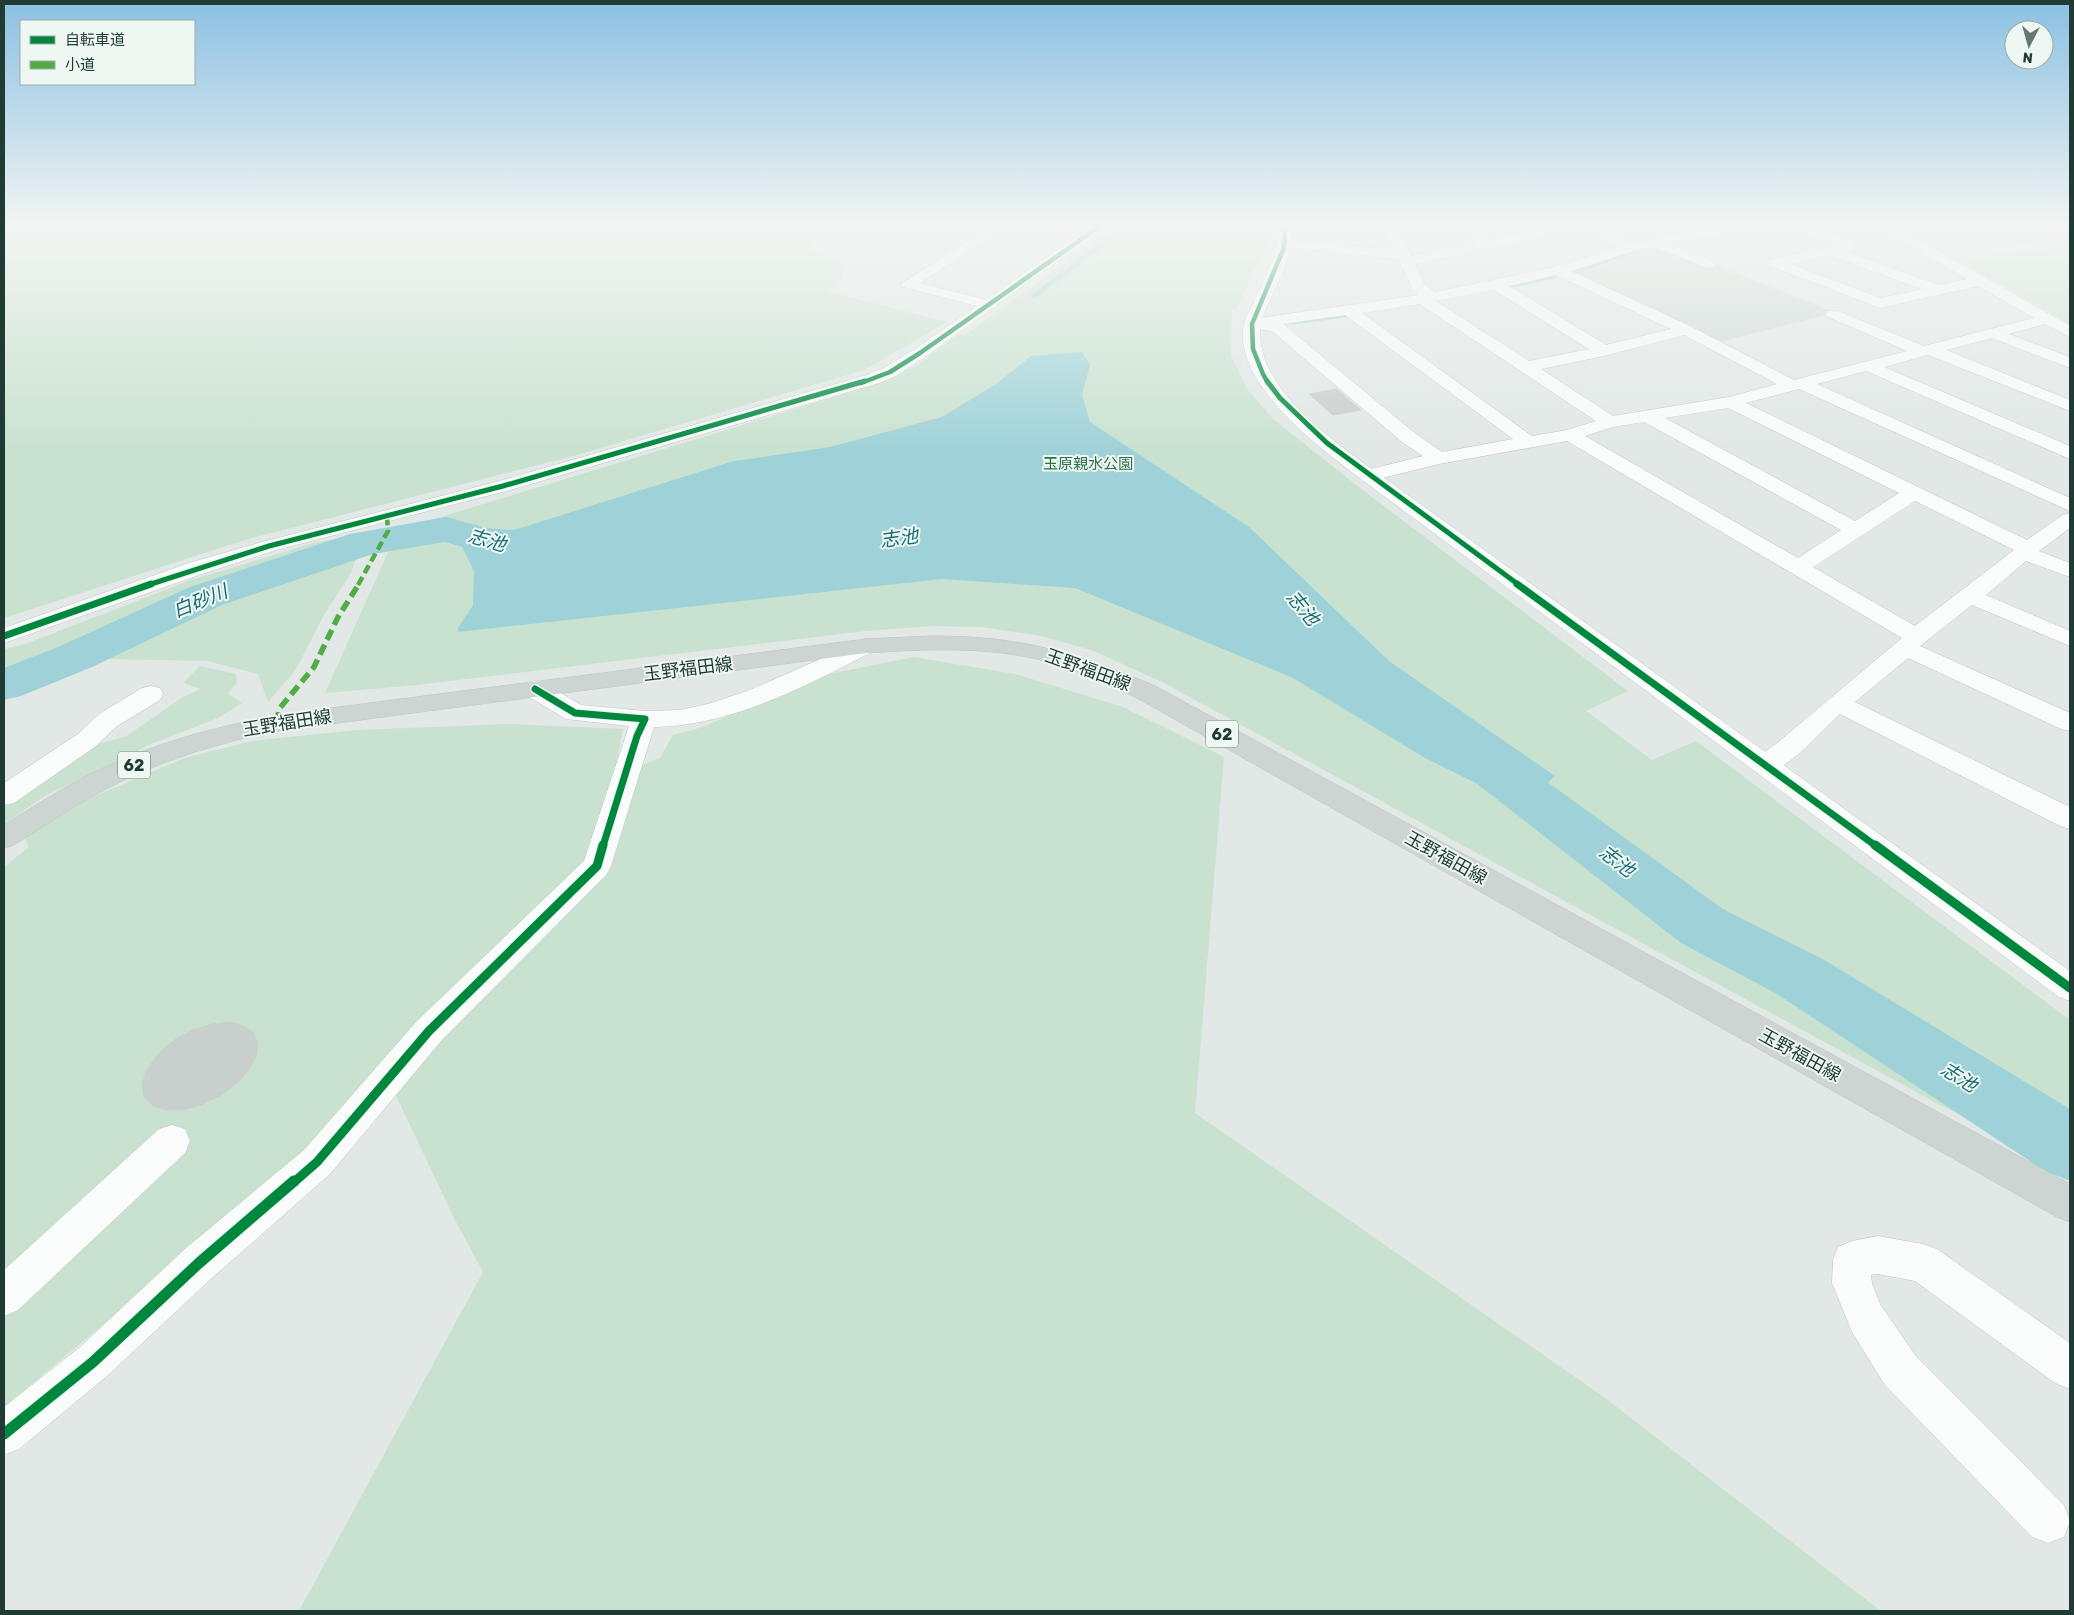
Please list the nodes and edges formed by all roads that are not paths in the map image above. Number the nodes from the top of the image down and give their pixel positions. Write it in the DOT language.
graph roads {
  1 [pos="968,299"];
  2 [pos="998,299"];
  3 [pos="1261,299"];
  4 [pos="1431,299"];
  5 [pos="1519,299"];
  6 [pos="1621,299"];
  7 [pos="1870,299"];
  8 [pos="1896,299"];
  9 [pos="2013,299"];
  10 [pos="1428,300"];
  11 [pos="990,305"];
  12 [pos="1353,313"];
  13 [pos="1832,314"];
  14 [pos="2046,319"];
  15 [pos="1252,324"];
  16 [pos="1686,330"];
  17 [pos="2070,332"];
  18 [pos="1992,333"];
  19 [pos="1604,351"];
  20 [pos="1926,351"];
  21 [pos="2070,363"];
  22 [pos="1868,366"];
  23 [pos="1525,367"];
  24 [pos="1798,385"];
  25 [pos="1730,402"];
  26 [pos="2070,406"];
  27 [pos="1647,416"];
  28 [pos="1610,422"];
  29 [pos="1570,435"];
  30 [pos="1528,442"];
  31 [pos="2070,453"];
  32 [pos="1439,458"];
  33 [pos="1370,475"];
  34 [pos="1913,494"];
  35 [pos="2070,505"];
  36 [pos="2070,520"];
  37 [pos="1856,530"];
  38 [pos="2026,550"];
  39 [pos="1797,568"];
  40 [pos="2070,571"];
  41 [pos="1970,596"];
  42 [pos="4,636"];
  43 [pos="2070,639"];
  44 [pos="1911,642"];
  45 [pos="866,646"];
  46 [pos="535,688"];
  47 [pos="151,694"];
  48 [pos="1838,703"];
  49 [pos="645,719"];
  50 [pos="2070,723"];
  51 [pos="1765,764"];
  52 [pos="4,796"];
  53 [pos="2070,819"];
  54 [pos="4,838"];
  55 [pos="2064,979"];
  56 [pos="172,1141"];
  57 [pos="2070,1204"];
  58 [pos="4,1296"];
  59 [pos="2070,1368"];
  60 [pos="4,1434"];
  61 [pos="2048,1521"];
  1 -- 11 [label="street"];
  2 -- 11 [label="street"];
  3 -- 15 [label="street"];
  4 -- 10 [label="street"];
  5 -- 19 [label="street"];
  6 -- 16 [label="street"];
  7 -- 8 [label="street"];
  9 -- 14 [label="street"];
  10 -- 12 [label="street"];
  10 -- 23 [label="street"];
  11 -- 42 [label="street"];
  12 -- 15 [label="street"];
  12 -- 30 [label="street"];
  13 -- 20 [label="street"];
  14 -- 17 [label="street"];
  14 -- 18 [label="street"];
  15 -- 32 [label="street"];
  15 -- 33 [label="street"];
  16 -- 19 [label="street"];
  16 -- 24 [label="street"];
  18 -- 20 [label="street"];
  18 -- 21 [label="street"];
  19 -- 23 [label="street"];
  20 -- 22 [label="street"];
  20 -- 26 [label="street"];
  22 -- 24 [label="street"];
  22 -- 31 [label="street"];
  23 -- 28 [label="street"];
  24 -- 25 [label="street"];
  24 -- 35 [label="street"];
  25 -- 27 [label="street"];
  25 -- 34 [label="street"];
  27 -- 28 [label="street"];
  27 -- 37 [label="street"];
  28 -- 29 [label="street"];
  29 -- 30 [label="street"];
  29 -- 39 [label="street"];
  30 -- 32 [label="street"];
  32 -- 33 [label="street"];
  33 -- 51 [label="street"];
  34 -- 37 [label="street"];
  34 -- 38 [label="street"];
  36 -- 38 [label="street"];
  37 -- 39 [label="street"];
  38 -- 40 [label="street"];
  38 -- 41 [label="street"];
  39 -- 44 [label="street"];
  41 -- 43 [label="street"];
  41 -- 44 [label="street"];
  44 -- 48 [label="street"];
  44 -- 50 [label="street"];
  45 -- 46 [label="main road, 玉野福田線 / 62"];
  45 -- 49 [label="street"];
  45 -- 57 [label="main road, 玉野福田線 / 62"];
  46 -- 49 [label="street"];
  46 -- 54 [label="main road, 玉野福田線 / 62"];
  47 -- 52 [label="street"];
  48 -- 51 [label="street"];
  48 -- 53 [label="street"];
  49 -- 60 [label="street"];
  51 -- 55 [label="street"];
  56 -- 58 [label="street"];
  59 -- 61 [label="street"];
}
